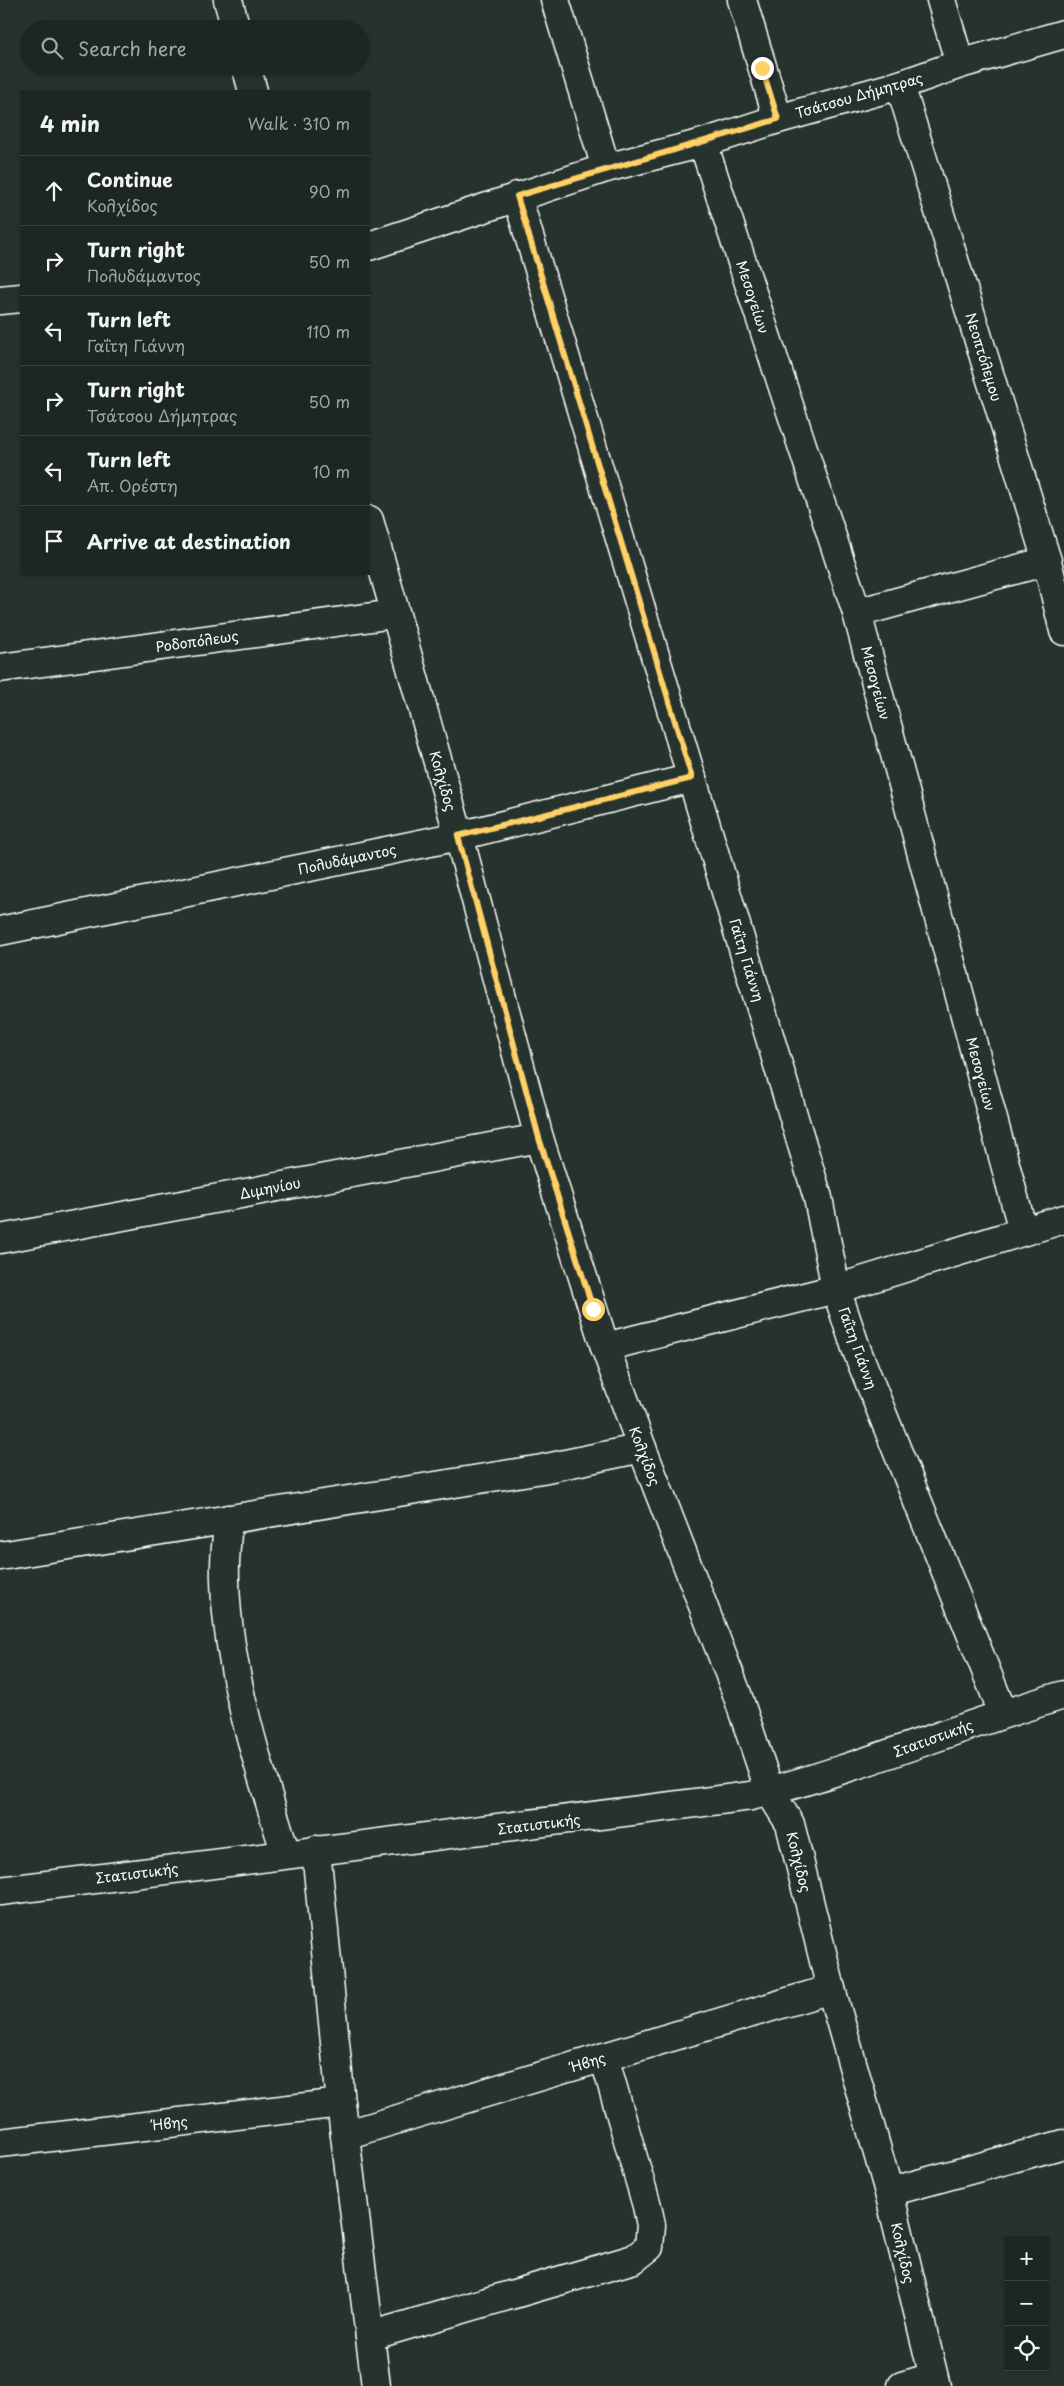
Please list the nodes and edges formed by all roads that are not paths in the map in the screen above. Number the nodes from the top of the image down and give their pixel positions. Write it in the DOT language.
graph roads {
  1 [pos="228,0"];
  2 [pos="555,0"];
  3 [pos="742,0"];
  4 [pos="941,0"];
  5 [pos="234,20"];
  6 [pos="1064,34"];
  7 [pos="960,64"];
  8 [pos="249,75"];
  9 [pos="900,85"];
  10 [pos="253,90"];
  11 [pos="778,119"];
  12 [pos="703,143"];
  13 [pos="606,168"];
  14 [pos="517,196"];
  15 [pos="370,246"];
  16 [pos="20,298"];
  17 [pos="0,300"];
  18 [pos="370,524"];
  19 [pos="1047,561"];
  20 [pos="857,613"];
  21 [pos="394,614"];
  22 [pos="1064,631"];
  23 [pos="0,668"];
  24 [pos="692,778"];
  25 [pos="458,836"];
  26 [pos="0,931"];
  27 [pos="539,1138"];
  28 [pos="1064,1219"];
  29 [pos="1023,1231"];
  30 [pos="0,1239"];
  31 [pos="836,1289"];
  32 [pos="605,1347"];
  33 [pos="642,1448"];
  34 [pos="228,1519"];
  35 [pos="0,1556"];
  36 [pos="1064,1695"];
  37 [pos="1003,1713"];
  38 [pos="770,1792"];
  39 [pos="316,1850"];
  40 [pos="286,1854"];
  41 [pos="0,1891"];
  42 [pos="831,1989"];
  43 [pos="604,2057"];
  44 [pos="340,2103"];
  45 [pos="345,2135"];
  46 [pos="0,2143"];
  47 [pos="1064,2144"];
  48 [pos="889,2192"];
  49 [pos="370,2336"];
  50 [pos="934,2381"];
  51 [pos="376,2386"];
  52 [pos="902,2386"];
  1 -- 5 [label="street"];
  2 -- 13 [label="street"];
  3 -- 11 [label="street"];
  4 -- 7 [label="street"];
  6 -- 7 [label="street, Τσάτσου Δήμητρας"];
  7 -- 9 [label="street, Τσάτσου Δήμητρας"];
  8 -- 10 [label="street"];
  9 -- 11 [label="street, Τσάτσου Δήμητρας"];
  9 -- 19 [label="street, Νεοπτόλεμου"];
  11 -- 12 [label="street, Τσάτσου Δήμητρας"];
  12 -- 13 [label="street, Τσάτσου Δήμητρας"];
  12 -- 20 [label="street, Μεσογείων"];
  13 -- 14 [label="street, Τσάτσου Δήμητρας"];
  14 -- 15 [label="street, Τσάτσου Δήμητρας"];
  14 -- 24 [label="street, Γαΐτη Γιάννη"];
  16 -- 17 [label="street"];
  18 -- 21 [label="street, Κολχίδος"];
  19 -- 20 [label="street"];
  19 -- 22 [label="street, Νεοπτόλεμου"];
  20 -- 29 [label="street, Μεσογείων"];
  21 -- 23 [label="street, Ροδοπόλεως"];
  21 -- 25 [label="street, Κολχίδος"];
  24 -- 25 [label="street, Πολυδάμαντος"];
  24 -- 31 [label="street, Γαΐτη Γιάννη"];
  25 -- 26 [label="street, Πολυδάμαντος"];
  25 -- 27 [label="street, Κολχίδος"];
  27 -- 30 [label="street, Διμηνίου"];
  27 -- 32 [label="street, Κολχίδος"];
  28 -- 29 [label="street"];
  29 -- 31 [label="street"];
  31 -- 32 [label="street"];
  31 -- 37 [label="street, Γαΐτη Γιάννη"];
  32 -- 33 [label="street, Κολχίδος"];
  33 -- 34 [label="street"];
  33 -- 38 [label="street, Κολχίδος"];
  34 -- 35 [label="street"];
  34 -- 40 [label="street"];
  36 -- 37 [label="street, Στατιστικής"];
  37 -- 38 [label="street, Στατιστικής"];
  38 -- 39 [label="street, Στατιστικής"];
  38 -- 42 [label="street, Κολχίδος"];
  39 -- 40 [label="street, Στατιστικής"];
  39 -- 44 [label="street"];
  40 -- 41 [label="street, Στατιστικής"];
  42 -- 43 [label="street, Ήβης"];
  42 -- 48 [label="street, Κολχίδος"];
  43 -- 45 [label="street, Ήβης"];
  43 -- 49 [label="street"];
  44 -- 45 [label="street"];
  44 -- 46 [label="street, Ήβης"];
  45 -- 49 [label="street"];
  47 -- 48 [label="street"];
  48 -- 50 [label="street, Κολχίδος"];
  49 -- 51 [label="street"];
  50 -- 52 [label="street"];
}
